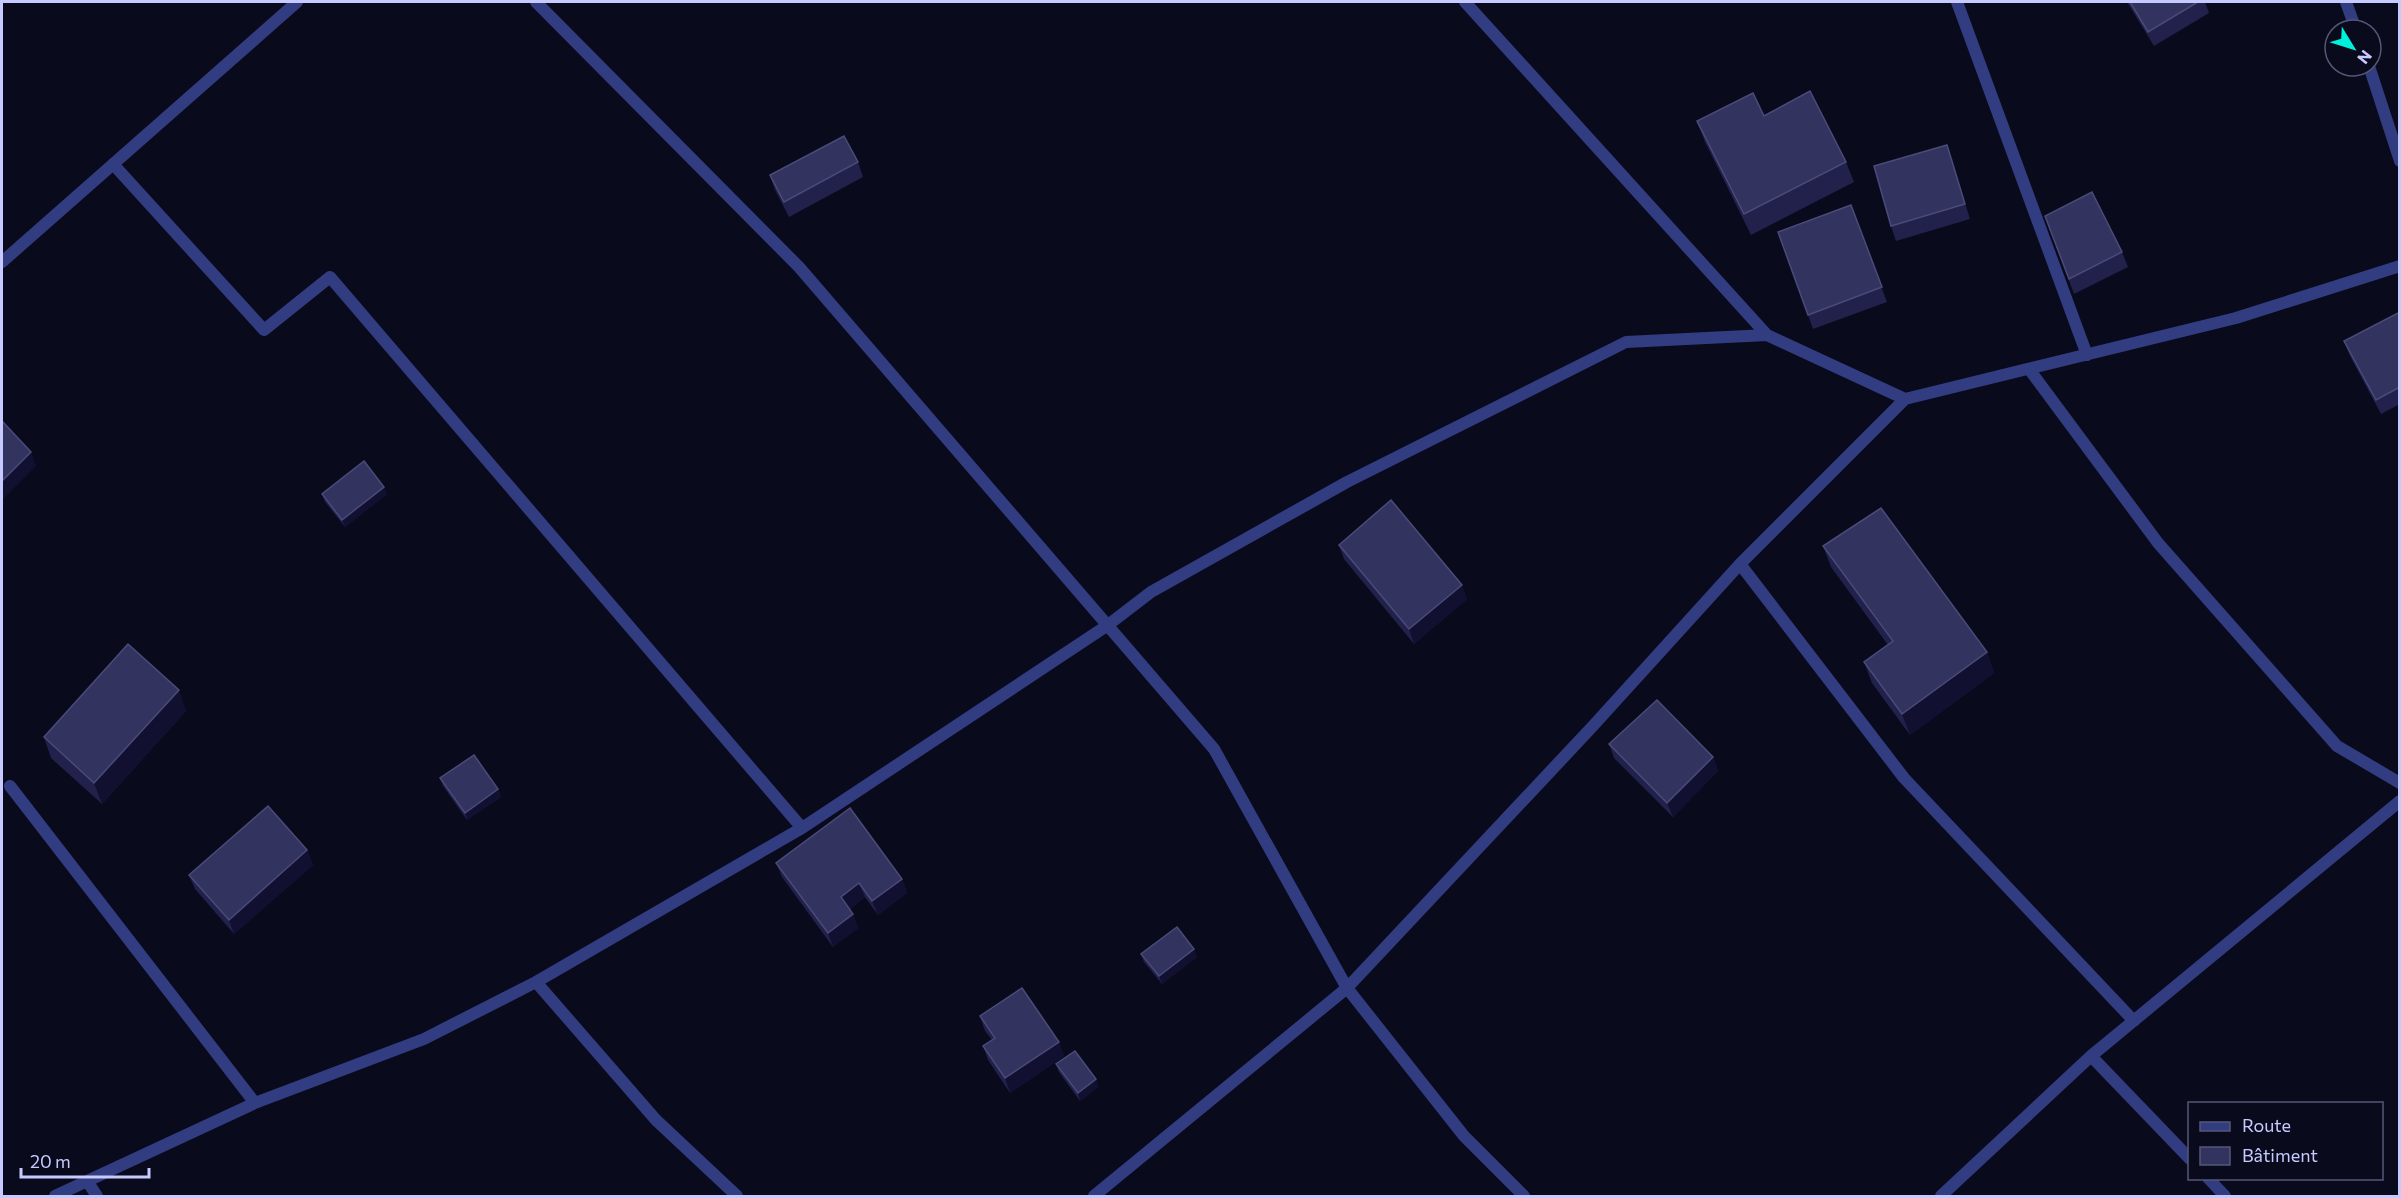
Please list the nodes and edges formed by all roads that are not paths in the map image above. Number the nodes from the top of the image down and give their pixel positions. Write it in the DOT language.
graph roads {
  1 [pos="297,2"];
  2 [pos="536,2"];
  3 [pos="1465,2"];
  4 [pos="1957,2"];
  5 [pos="2346,2"];
  6 [pos="2352,18"];
  7 [pos="2373,78"];
  8 [pos="2400,161"];
  9 [pos="113,164"];
  10 [pos="2,262"];
  11 [pos="2400,266"];
  12 [pos="1767,335"];
  13 [pos="2087,355"];
  14 [pos="2029,369"];
  15 [pos="1905,399"];
  16 [pos="1740,564"];
  17 [pos="1108,625"];
  18 [pos="2400,783"];
  19 [pos="10,786"];
  20 [pos="2400,801"];
  21 [pos="802,828"];
  22 [pos="536,982"];
  23 [pos="1347,988"];
  24 [pos="2134,1021"];
  25 [pos="2091,1056"];
  26 [pos="255,1103"];
  27 [pos="2188,1157"];
  28 [pos="2209,1180"];
  29 [pos="87,1181"];
  30 [pos="55,1197"];
  31 [pos="97,1197"];
  32 [pos="737,1197"];
  33 [pos="1094,1197"];
  34 [pos="1524,1197"];
  35 [pos="1941,1197"];
  36 [pos="2225,1197"];
  1 -- 9 [label="street"];
  2 -- 17 [label="street"];
  3 -- 12 [label="street"];
  4 -- 13 [label="street"];
  5 -- 6 [label="street"];
  7 -- 8 [label="street"];
  9 -- 10 [label="street"];
  9 -- 21 [label="street"];
  11 -- 13 [label="street"];
  12 -- 15 [label="street"];
  12 -- 17 [label="street"];
  13 -- 14 [label="street"];
  14 -- 15 [label="street"];
  14 -- 18 [label="street"];
  15 -- 16 [label="street"];
  16 -- 23 [label="street"];
  16 -- 24 [label="street"];
  17 -- 21 [label="street"];
  17 -- 23 [label="street"];
  19 -- 26 [label="street"];
  20 -- 24 [label="street"];
  21 -- 22 [label="street"];
  22 -- 26 [label="street"];
  22 -- 32 [label="street"];
  23 -- 33 [label="street"];
  23 -- 34 [label="street"];
  24 -- 25 [label="street"];
  25 -- 27 [label="street"];
  25 -- 35 [label="street"];
  26 -- 29 [label="street"];
  28 -- 36 [label="street"];
  29 -- 30 [label="street"];
  29 -- 31 [label="street"];
}
